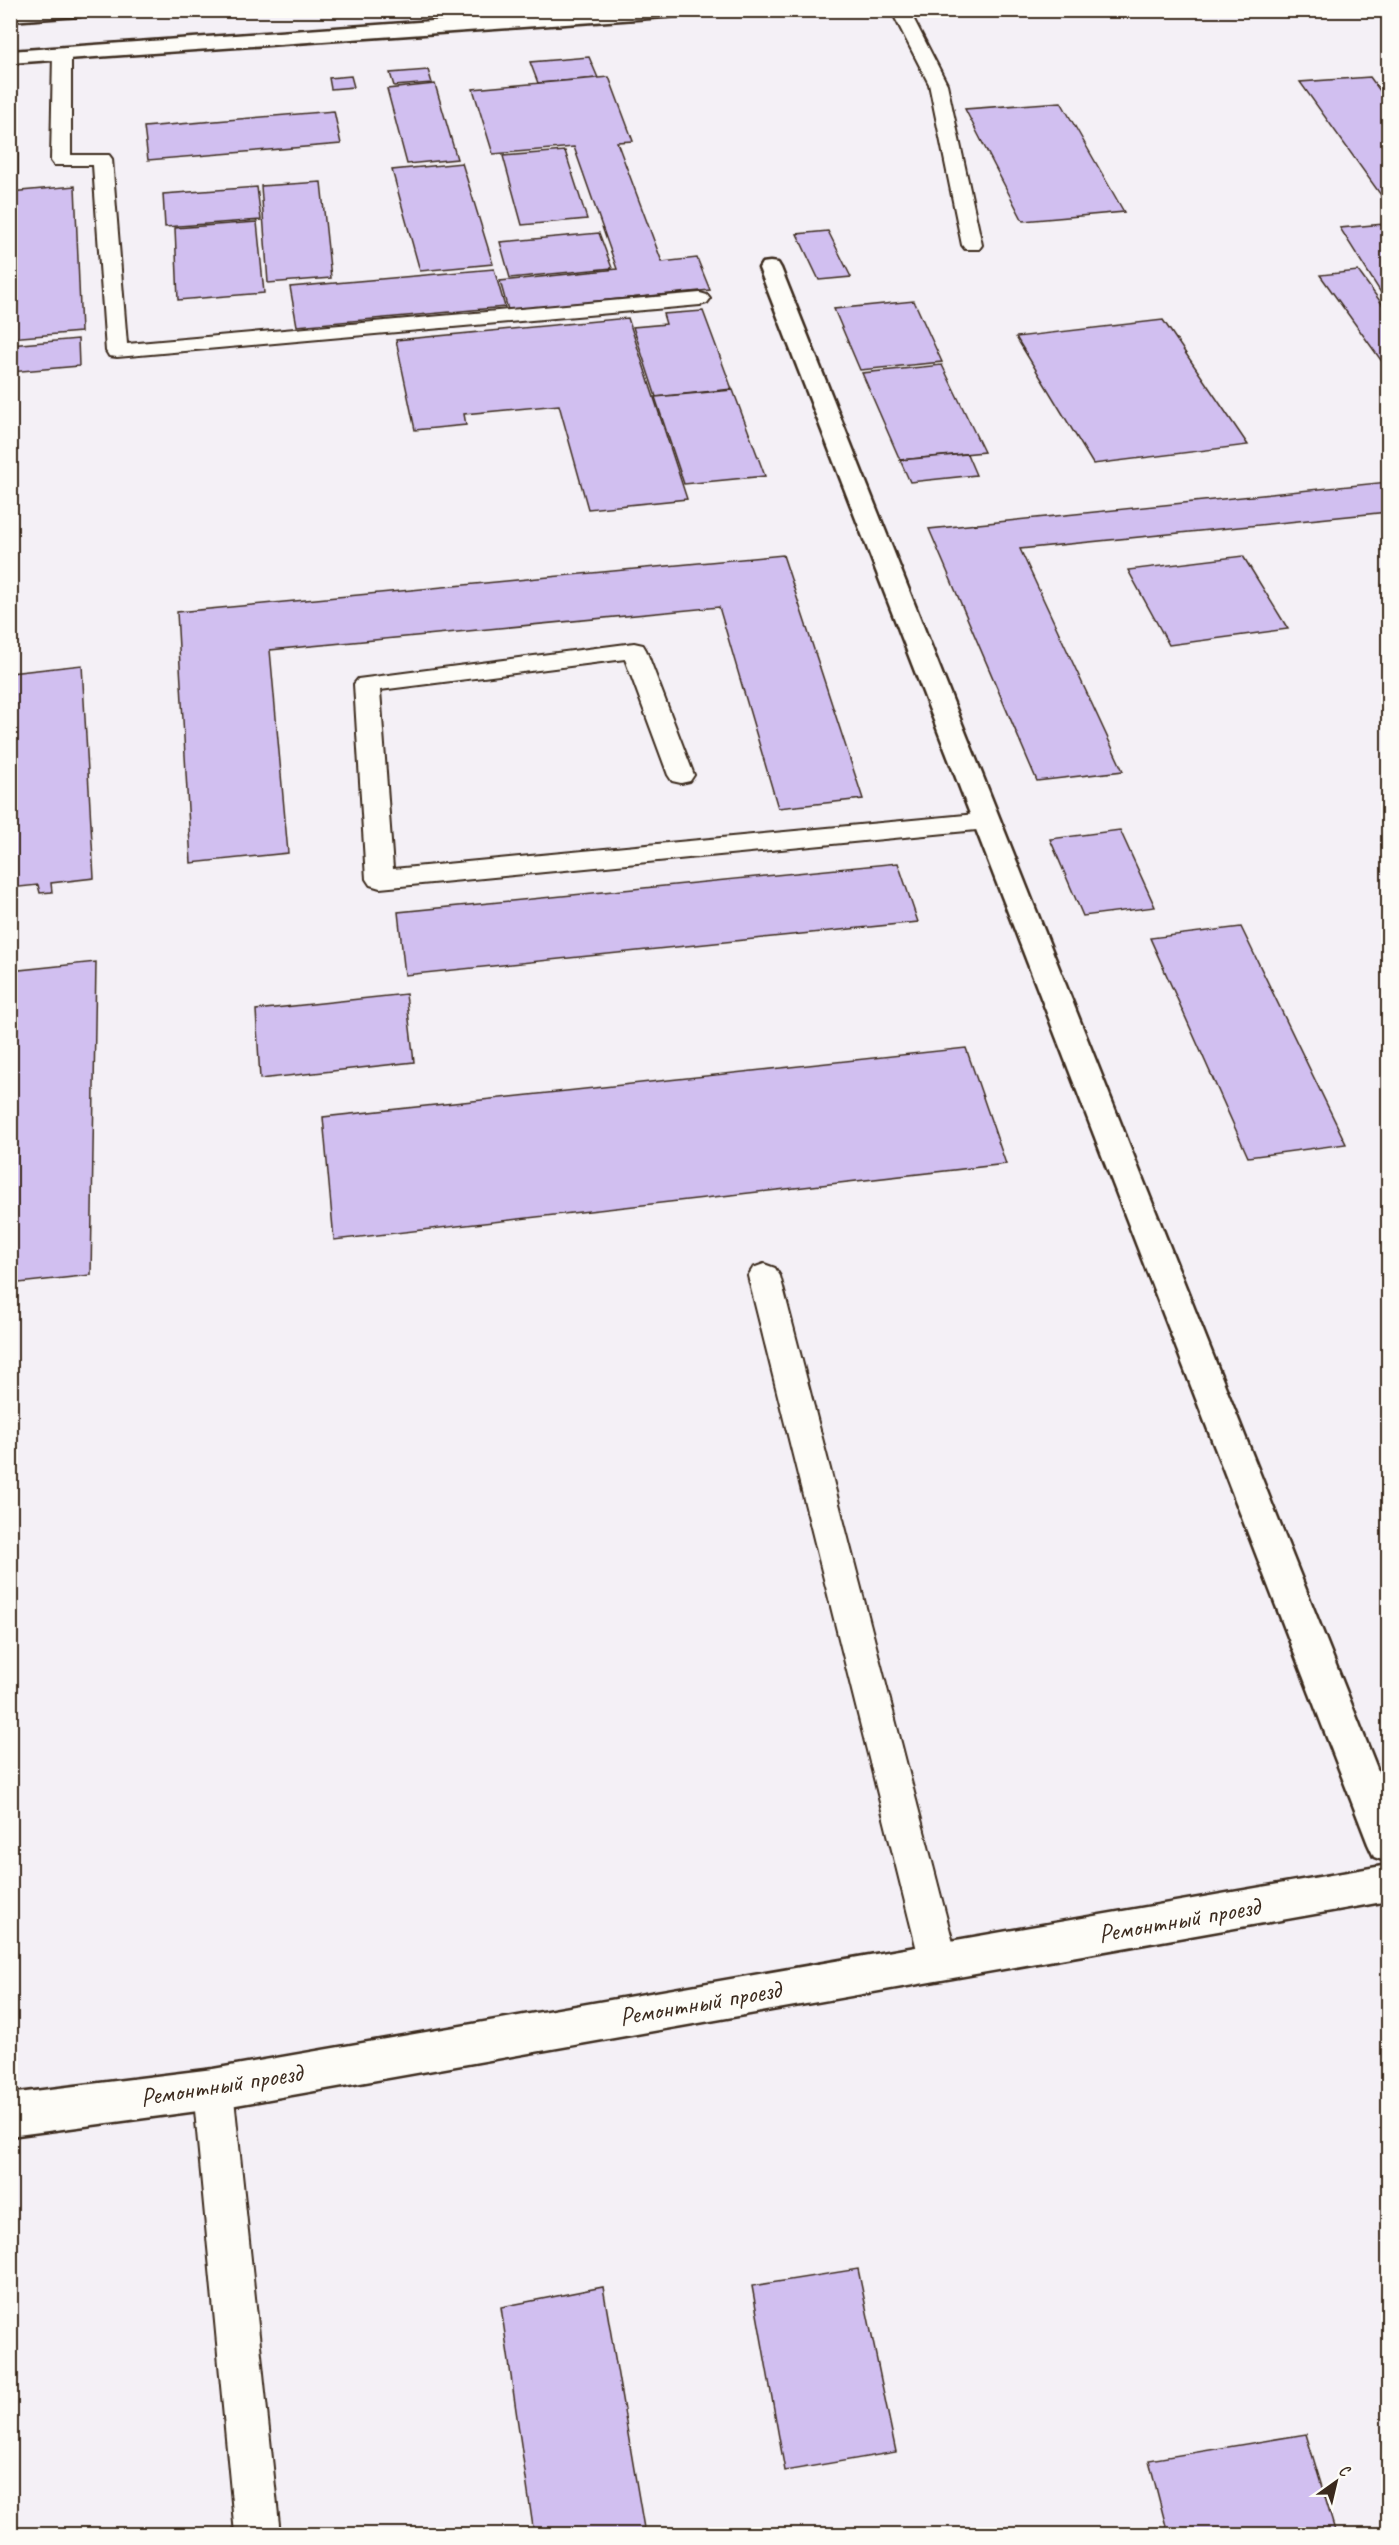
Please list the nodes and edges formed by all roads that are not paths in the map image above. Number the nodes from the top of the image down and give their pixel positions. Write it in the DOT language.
graph roads {
  1 [pos="80,10"];
  2 [pos="680,10"];
  3 [pos="900,10"];
  4 [pos="10,15"];
  5 [pos="62,53"];
  6 [pos="10,57"];
  7 [pos="972,245"];
  8 [pos="770,268"];
  9 [pos="700,299"];
  10 [pos="681,775"];
  11 [pos="987,821"];
  12 [pos="764,1276"];
  13 [pos="1389,1845"];
  14 [pos="1389,1883"];
  15 [pos="939,1962"];
  16 [pos="213,2089"];
  17 [pos="10,2115"];
  18 [pos="258,2535"];
  1 -- 4 [label="street"];
  2 -- 5 [label="street"];
  3 -- 7 [label="lane"];
  5 -- 6 [label="street"];
  5 -- 9 [label="lane"];
  8 -- 11 [label="street"];
  10 -- 11 [label="lane"];
  11 -- 13 [label="street"];
  12 -- 15 [label="lane"];
  14 -- 15 [label="street, Ремонтный проезд"];
  15 -- 16 [label="street, Ремонтный проезд"];
  16 -- 17 [label="street, Ремонтный проезд"];
  16 -- 18 [label="lane"];
}
